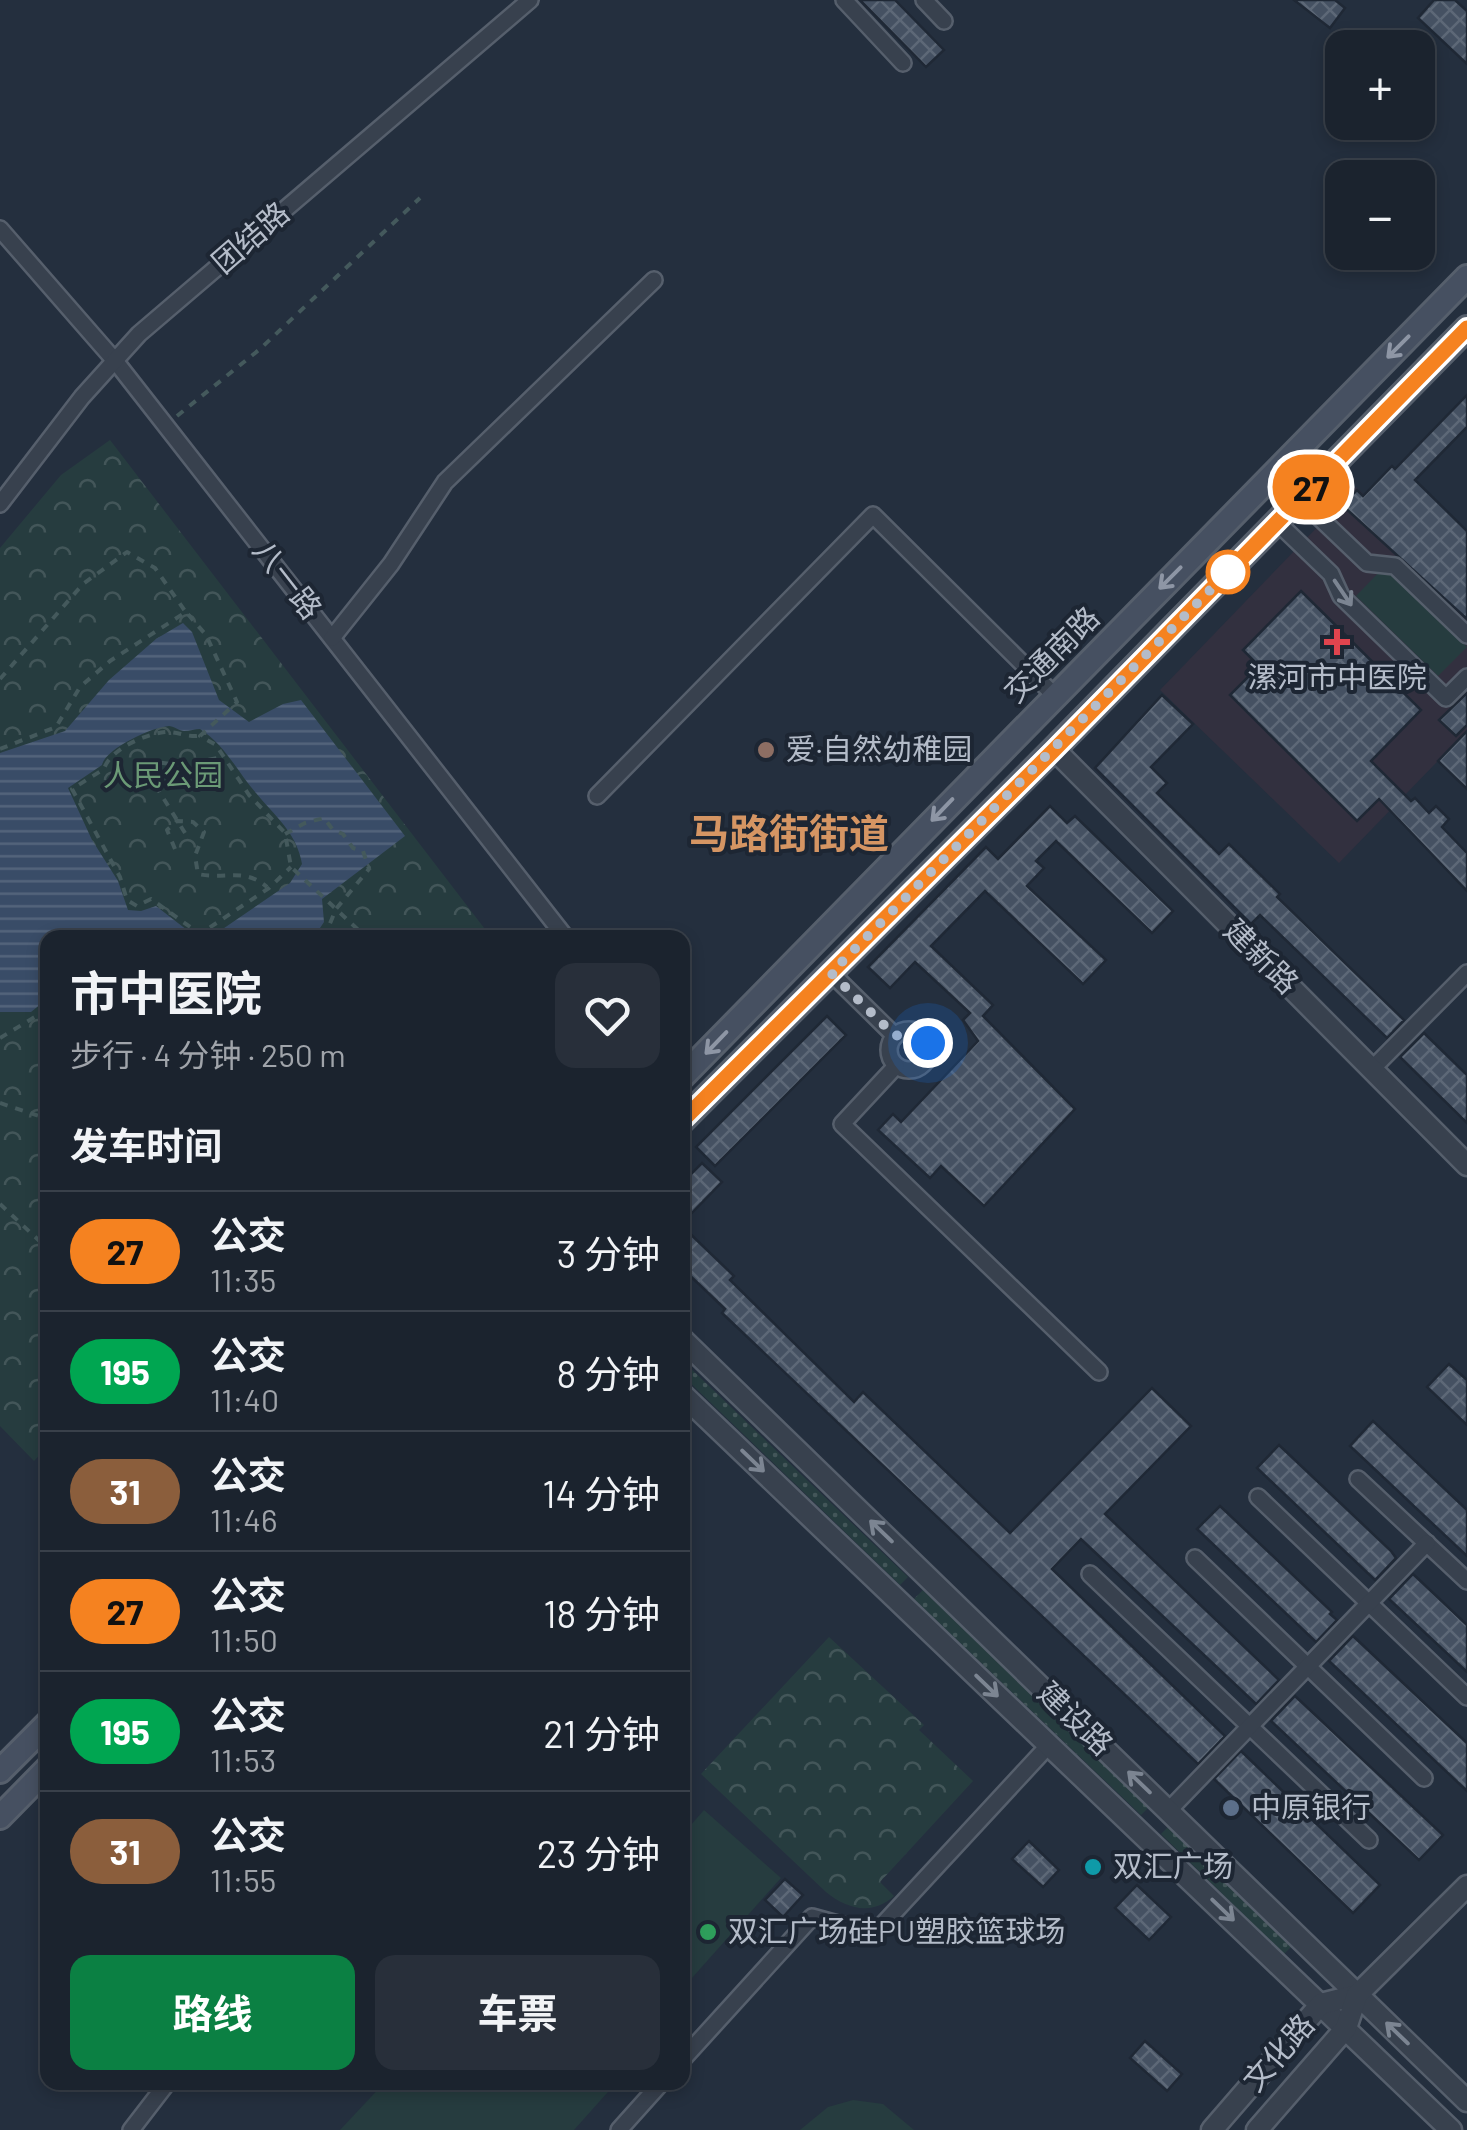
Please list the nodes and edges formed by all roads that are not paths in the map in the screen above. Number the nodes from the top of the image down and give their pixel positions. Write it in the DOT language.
graph roads {
  1 [pos="530,0"];
  2 [pos="844,0"];
  3 [pos="924,0"];
  4 [pos="944,20"];
  5 [pos="903,63"];
  6 [pos="0,230"];
  7 [pos="1467,278"];
  8 [pos="654,280"];
  9 [pos="1467,328"];
  10 [pos="116,362"];
  11 [pos="1300,499"];
  12 [pos="0,504"];
  13 [pos="1277,522"];
  14 [pos="1467,636"];
  15 [pos="332,638"];
  16 [pos="1467,677"];
  17 [pos="1054,695"];
  18 [pos="1054,750"];
  19 [pos="597,796"];
  20 [pos="560,930"];
  21 [pos="806,949"];
  22 [pos="831,973"];
  23 [pos="1467,973"];
  24 [pos="895,1036"];
  25 [pos="896,1066"];
  26 [pos="690,1069"];
  27 [pos="1372,1069"];
  28 [pos="690,1113"];
  29 [pos="1467,1164"];
  30 [pos="690,1347"];
  31 [pos="1099,1372"];
  32 [pos="690,1402"];
  33 [pos="1358,1479"];
  34 [pos="1258,1497"];
  35 [pos="1427,1543"];
  36 [pos="1195,1558"];
  37 [pos="926,1574"];
  38 [pos="1090,1574"];
  39 [pos="1467,1581"];
  40 [pos="899,1601"];
  41 [pos="1369,1603"];
  42 [pos="1308,1666"];
  43 [pos="1467,1696"];
  44 [pos="1250,1726"];
  45 [pos="40,1730"];
  46 [pos="1049,1746"];
  47 [pos="0,1771"];
  48 [pos="40,1776"];
  49 [pos="1424,1778"];
  50 [pos="1168,1810"];
  51 [pos="0,1817"];
  52 [pos="1145,1836"];
  53 [pos="1370,1840"];
  54 [pos="1467,1886"];
  55 [pos="1357,1995"];
  56 [pos="1322,2004"];
  57 [pos="1346,2028"];
  58 [pos="690,2051"];
  59 [pos="162,2090"];
  60 [pos="655,2090"];
  61 [pos="1467,2101"];
  62 [pos="132,2130"];
  63 [pos="620,2130"];
  64 [pos="1212,2130"];
  65 [pos="1257,2130"];
  66 [pos="1451,2130"];
  1 -- 10 [label="street, 团结路"];
  2 -- 5 [label="street"];
  3 -- 4 [label="street"];
  6 -- 10 [label="street, 八一路"];
  7 -- 17 [label="main road, 交通南路, one-way"];
  8 -- 15 [label="street"];
  9 -- 11 [label="main road"];
  10 -- 12 [label="street, 团结路"];
  10 -- 15 [label="street, 八一路"];
  11 -- 13 [label="main road"];
  11 -- 14 [label="street"];
  13 -- 16 [label="street, one-way"];
  13 -- 18 [label="main road"];
  15 -- 20 [label="street, 八一路"];
  17 -- 19 [label="street"];
  17 -- 21 [label="main road, 交通南路, one-way"];
  18 -- 22 [label="main road"];
  18 -- 27 [label="street, 建新路"];
  21 -- 22 [label="main road"];
  21 -- 26 [label="main road, 交通南路, one-way"];
  22 -- 24 [label="street"];
  22 -- 28 [label="main road"];
  23 -- 27 [label="street"];
  24 -- 25 [label="street"];
  24 -- 25 [label="street"];
  25 -- 31 [label="street"];
  27 -- 29 [label="street, 建新路"];
  37 -- 30 [label="street, 建设路, one-way"];
  32 -- 40 [label="street, 建设路, one-way"];
  33 -- 35 [label="street"];
  34 -- 41 [label="street"];
  35 -- 39 [label="street"];
  35 -- 41 [label="street"];
  36 -- 42 [label="street"];
  37 -- 40 [label="street"];
  50 -- 37 [label="street, 建设路, one-way"];
  38 -- 44 [label="street"];
  40 -- 46 [label="street, 建设路, one-way"];
  41 -- 42 [label="street"];
  41 -- 43 [label="street"];
  42 -- 44 [label="street"];
  42 -- 49 [label="street"];
  44 -- 50 [label="street"];
  44 -- 53 [label="street"];
  45 -- 47 [label="main road"];
  46 -- 52 [label="street, 建设路"];
  46 -- 58 [label="street"];
  48 -- 51 [label="main road"];
  50 -- 52 [label="street"];
  50 -- 55 [label="street, 建设路"];
  52 -- 56 [label="street, 建设路, one-way"];
  54 -- 55 [label="street, 文化路"];
  55 -- 56 [label="street, 文化路"];
  55 -- 57 [label="street, 文化路"];
  61 -- 55 [label="street, 建设路, one-way"];
  56 -- 57 [label="street, 建设路"];
  56 -- 64 [label="street, 文化路"];
  57 -- 65 [label="street, 文化路"];
  57 -- 66 [label="street, 建设路"];
  59 -- 62 [label="street"];
  60 -- 63 [label="street"];
}
